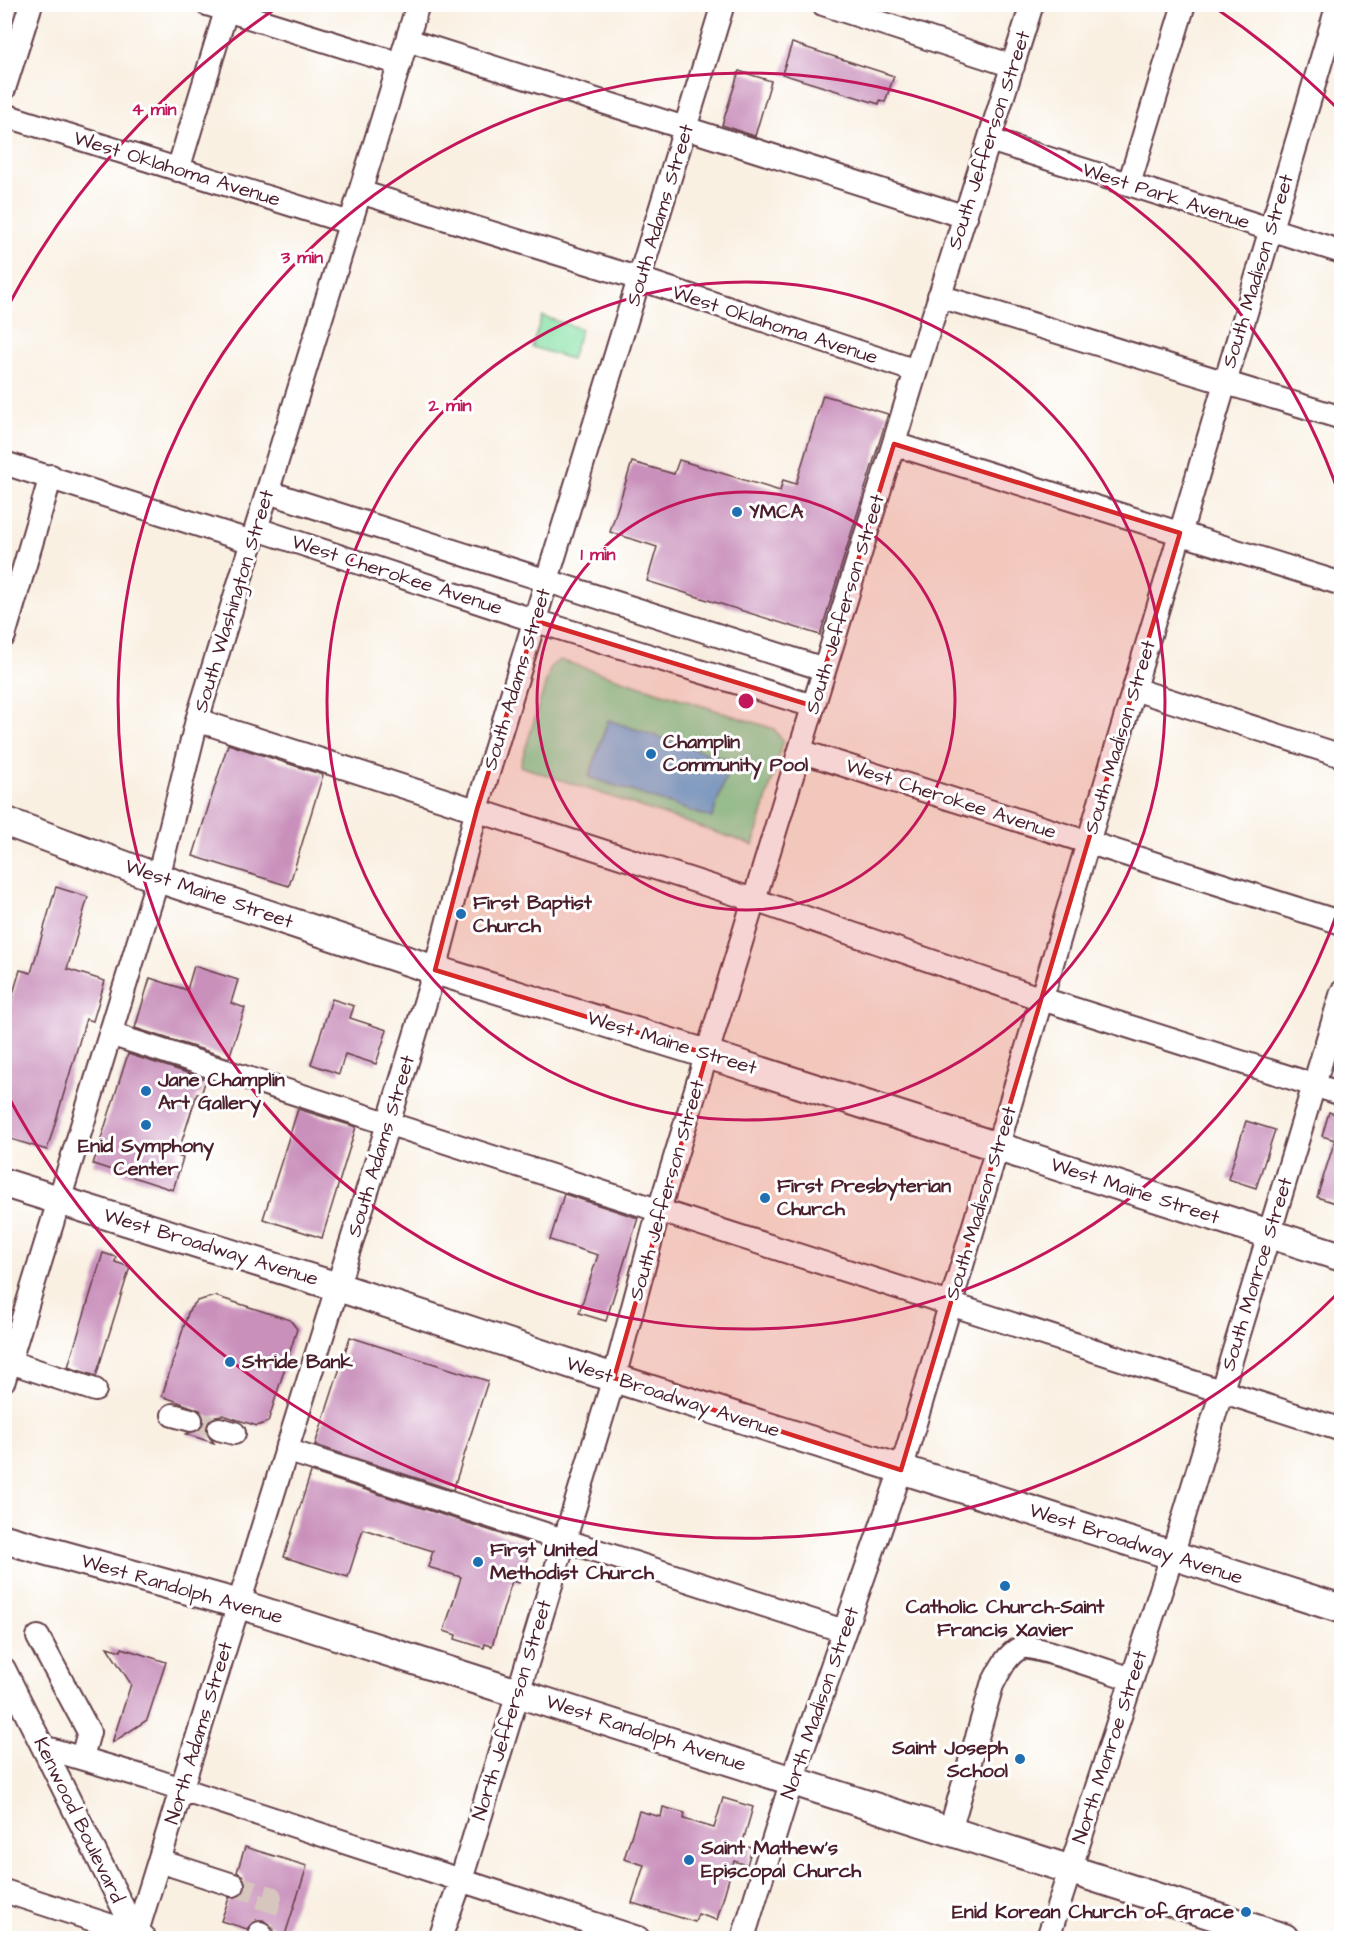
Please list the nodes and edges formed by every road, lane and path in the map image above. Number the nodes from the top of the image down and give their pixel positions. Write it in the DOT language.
graph roads {
  1 [pos="31,4"];
  2 [pos="418,4"];
  3 [pos="723,4"];
  4 [pos="823,4"];
  5 [pos="1032,4"];
  6 [pos="1184,4"];
  7 [pos="1338,4"];
  8 [pos="216,8"];
  9 [pos="407,40"];
  10 [pos="400,64"];
  11 [pos="1013,66"];
  12 [pos="4,89"];
  13 [pos="4,115"];
  14 [pos="686,128"];
  15 [pos="990,140"];
  16 [pos="178,170"];
  17 [pos="1129,184"];
  18 [pos="360,192"];
  19 [pos="966,217"];
  20 [pos="350,223"];
  21 [pos="1271,229"];
  22 [pos="1341,252"];
  23 [pos="640,279"];
  24 [pos="939,296"];
  25 [pos="916,371"];
  26 [pos="1226,381"];
  27 [pos="1341,418"];
  28 [pos="894,444"];
  29 [pos="4,463"];
  30 [pos="51,476"];
  31 [pos="268,492"];
  32 [pos="1180,533"];
  33 [pos="254,536"];
  34 [pos="548,580"];
  35 [pos="1341,584"];
  36 [pos="536,621"];
  37 [pos="4,636"];
  38 [pos="824,669"];
  39 [pos="1134,689"];
  40 [pos="813,706"];
  41 [pos="197,720"];
  42 [pos="800,751"];
  43 [pos="1341,756"];
  44 [pos="477,809"];
  45 [pos="4,821"];
  46 [pos="1088,842"];
  47 [pos="158,878"];
  48 [pos="754,900"];
  49 [pos="1341,923"];
  50 [pos="435,970"];
  51 [pos="1341,992"];
  52 [pos="1042,999"];
  53 [pos="110,1034"];
  54 [pos="707,1054"];
  55 [pos="1314,1085"];
  56 [pos="1341,1094"];
  57 [pos="388,1124"];
  58 [pos="998,1147"];
  59 [pos="4,1183"];
  60 [pos="58,1199"];
  61 [pos="659,1210"];
  62 [pos="1269,1234"];
  63 [pos="1341,1257"];
  64 [pos="338,1287"];
  65 [pos="951,1304"];
  66 [pos="6,1367"];
  67 [pos="614,1378"];
  68 [pos="95,1390"];
  69 [pos="1221,1392"];
  70 [pos="1341,1430"];
  71 [pos="286,1450"];
  72 [pos="901,1470"];
  73 [pos="4,1539"];
  74 [pos="563,1540"];
  75 [pos="1172,1556"];
  76 [pos="239,1604"];
  77 [pos="1341,1609"];
  78 [pos="844,1631"];
  79 [pos="38,1637"];
  80 [pos="4,1669"];
  81 [pos="1132,1679"];
  82 [pos="517,1692"];
  83 [pos="43,1747"];
  84 [pos="82,1757"];
  85 [pos="792,1780"];
  86 [pos="181,1790"];
  87 [pos="950,1831"];
  88 [pos="159,1861"];
  89 [pos="1070,1869"];
  90 [pos="461,1880"];
  91 [pos="233,1884"];
  92 [pos="4,1892"];
  93 [pos="140,1937"];
  94 [pos="440,1938"];
  95 [pos="638,1938"];
  96 [pos="743,1938"];
  97 [pos="1048,1938"];
  98 [pos="1284,1938"];
  1 -- 12 [label="street"];
  2 -- 9 [label="street, South Washington Street"];
  3 -- 14 [label="street, South Adams Street"];
  4 -- 11 [label="street"];
  5 -- 11 [label="street, South Jefferson Street"];
  6 -- 17 [label="street"];
  7 -- 21 [label="street, South Madison Street"];
  8 -- 10 [label="street"];
  8 -- 16 [label="street"];
  9 -- 10 [label="street, South Washington Street"];
  9 -- 14 [label="street"];
  10 -- 18 [label="street, South Washington Street"];
  11 -- 15 [label="street, South Jefferson Street"];
  13 -- 16 [label="street, West Oklahoma Avenue"];
  14 -- 19 [label="street"];
  14 -- 23 [label="street, South Adams Street"];
  15 -- 17 [label="street, West Park Avenue"];
  15 -- 19 [label="street, South Jefferson Street"];
  16 -- 20 [label="street, West Oklahoma Avenue"];
  17 -- 21 [label="street, West Park Avenue"];
  18 -- 20 [label="street, South Washington Street"];
  18 -- 23 [label="street, West Oklahoma Avenue"];
  19 -- 24 [label="street, South Jefferson Street"];
  20 -- 31 [label="street, South Washington Street"];
  21 -- 22 [label="street, West Park Avenue"];
  21 -- 26 [label="street, South Madison Street"];
  23 -- 25 [label="street, West Oklahoma Avenue"];
  23 -- 34 [label="street, South Adams Street"];
  24 -- 25 [label="street, South Jefferson Street"];
  24 -- 26 [label="street"];
  25 -- 28 [label="street, South Jefferson Street"];
  26 -- 27 [label="street"];
  26 -- 32 [label="street, South Madison Street"];
  28 -- 32 [label="street"];
  28 -- 38 [label="street, South Jefferson Street"];
  29 -- 30 [label="street, West Cherokee Avenue"];
  30 -- 33 [label="street, West Cherokee Avenue"];
  30 -- 37 [label="street"];
  31 -- 33 [label="street, South Washington Street"];
  31 -- 34 [label="street"];
  32 -- 35 [label="street"];
  32 -- 39 [label="street, South Madison Street"];
  33 -- 36 [label="street, West Cherokee Avenue"];
  33 -- 41 [label="street, South Washington Street"];
  34 -- 36 [label="street, South Adams Street"];
  34 -- 38 [label="street"];
  36 -- 40 [label="street, West Cherokee Avenue"];
  36 -- 44 [label="street, South Adams Street"];
  38 -- 40 [label="street, South Jefferson Street"];
  39 -- 43 [label="street"];
  39 -- 46 [label="street, South Madison Street"];
  40 -- 42 [label="street, South Jefferson Street"];
  41 -- 44 [label="street"];
  41 -- 47 [label="street, South Washington Street"];
  42 -- 46 [label="street, West Cherokee Avenue"];
  42 -- 48 [label="street, South Jefferson Street"];
  44 -- 48 [label="street"];
  44 -- 50 [label="street, South Adams Street"];
  45 -- 47 [label="main road, West Maine Street"];
  46 -- 49 [label="street, West Cherokee Avenue"];
  46 -- 52 [label="street, South Madison Street"];
  47 -- 50 [label="main road, West Maine Street"];
  47 -- 53 [label="street, South Washington Street"];
  48 -- 52 [label="street"];
  48 -- 54 [label="street, South Jefferson Street"];
  50 -- 54 [label="main road, West Maine Street"];
  50 -- 57 [label="street, South Adams Street"];
  51 -- 55 [label="street, South Monroe Street"];
  52 -- 55 [label="street"];
  52 -- 58 [label="street, South Madison Street"];
  53 -- 57 [label="street"];
  53 -- 60 [label="street, South Washington Street"];
  54 -- 58 [label="main road, West Maine Street"];
  54 -- 61 [label="street, South Jefferson Street"];
  55 -- 56 [label="street"];
  55 -- 62 [label="street, South Monroe Street"];
  57 -- 61 [label="street"];
  57 -- 64 [label="street, South Adams Street"];
  58 -- 62 [label="main road, West Maine Street"];
  58 -- 65 [label="street, South Madison Street"];
  59 -- 60 [label="main road, West Broadway Avenue"];
  60 -- 64 [label="main road, West Broadway Avenue"];
  60 -- 66 [label="street, South Washington Street"];
  61 -- 65 [label="street"];
  61 -- 67 [label="street, South Jefferson Street"];
  62 -- 63 [label="main road, West Maine Street"];
  62 -- 69 [label="street, South Monroe Street"];
  64 -- 67 [label="main road, West Broadway Avenue"];
  64 -- 71 [label="street, North Adams Street"];
  65 -- 69 [label="street"];
  65 -- 72 [label="street, South Madison Street"];
  66 -- 68 [label="street"];
  67 -- 72 [label="main road, West Broadway Avenue"];
  67 -- 74 [label="street, North Jefferson Street"];
  69 -- 70 [label="street"];
  69 -- 75 [label="street, South Monroe Street"];
  71 -- 74 [label="street"];
  71 -- 76 [label="street, North Adams Street"];
  72 -- 75 [label="main road, West Broadway Avenue"];
  72 -- 78 [label="street, North Madison Street"];
  73 -- 76 [label="main road, West Randolph Avenue"];
  74 -- 78 [label="street"];
  74 -- 82 [label="street, North Jefferson Street"];
  75 -- 77 [label="main road, West Broadway Avenue"];
  75 -- 81 [label="street, North Monroe Street"];
  76 -- 82 [label="main road, West Randolph Avenue"];
  76 -- 86 [label="street, North Adams Street"];
  78 -- 85 [label="street, North Madison Street"];
  79 -- 84 [label="street"];
  80 -- 83 [label="street, Kenwood Boulevard"];
  81 -- 87 [label="street"];
  81 -- 89 [label="street, North Monroe Street"];
  82 -- 85 [label="main road, West Randolph Avenue"];
  82 -- 90 [label="street, North Jefferson Street"];
  83 -- 84 [label="street"];
  83 -- 93 [label="street, Kenwood Boulevard"];
  84 -- 86 [label="street"];
  85 -- 87 [label="main road, West Randolph Avenue"];
  85 -- 96 [label="street, North Madison Street"];
  86 -- 88 [label="street, North Adams Street"];
  86 -- 90 [label="street"];
  87 -- 89 [label="main road, West Randolph Avenue"];
  88 -- 91 [label="street"];
  88 -- 93 [label="street, North Adams Street"];
  89 -- 97 [label="street, North Monroe Street"];
  89 -- 98 [label="main road, West Randolph Avenue"];
  90 -- 94 [label="street, North Jefferson Street"];
  90 -- 95 [label="street"];
  92 -- 93 [label="street"];
}
